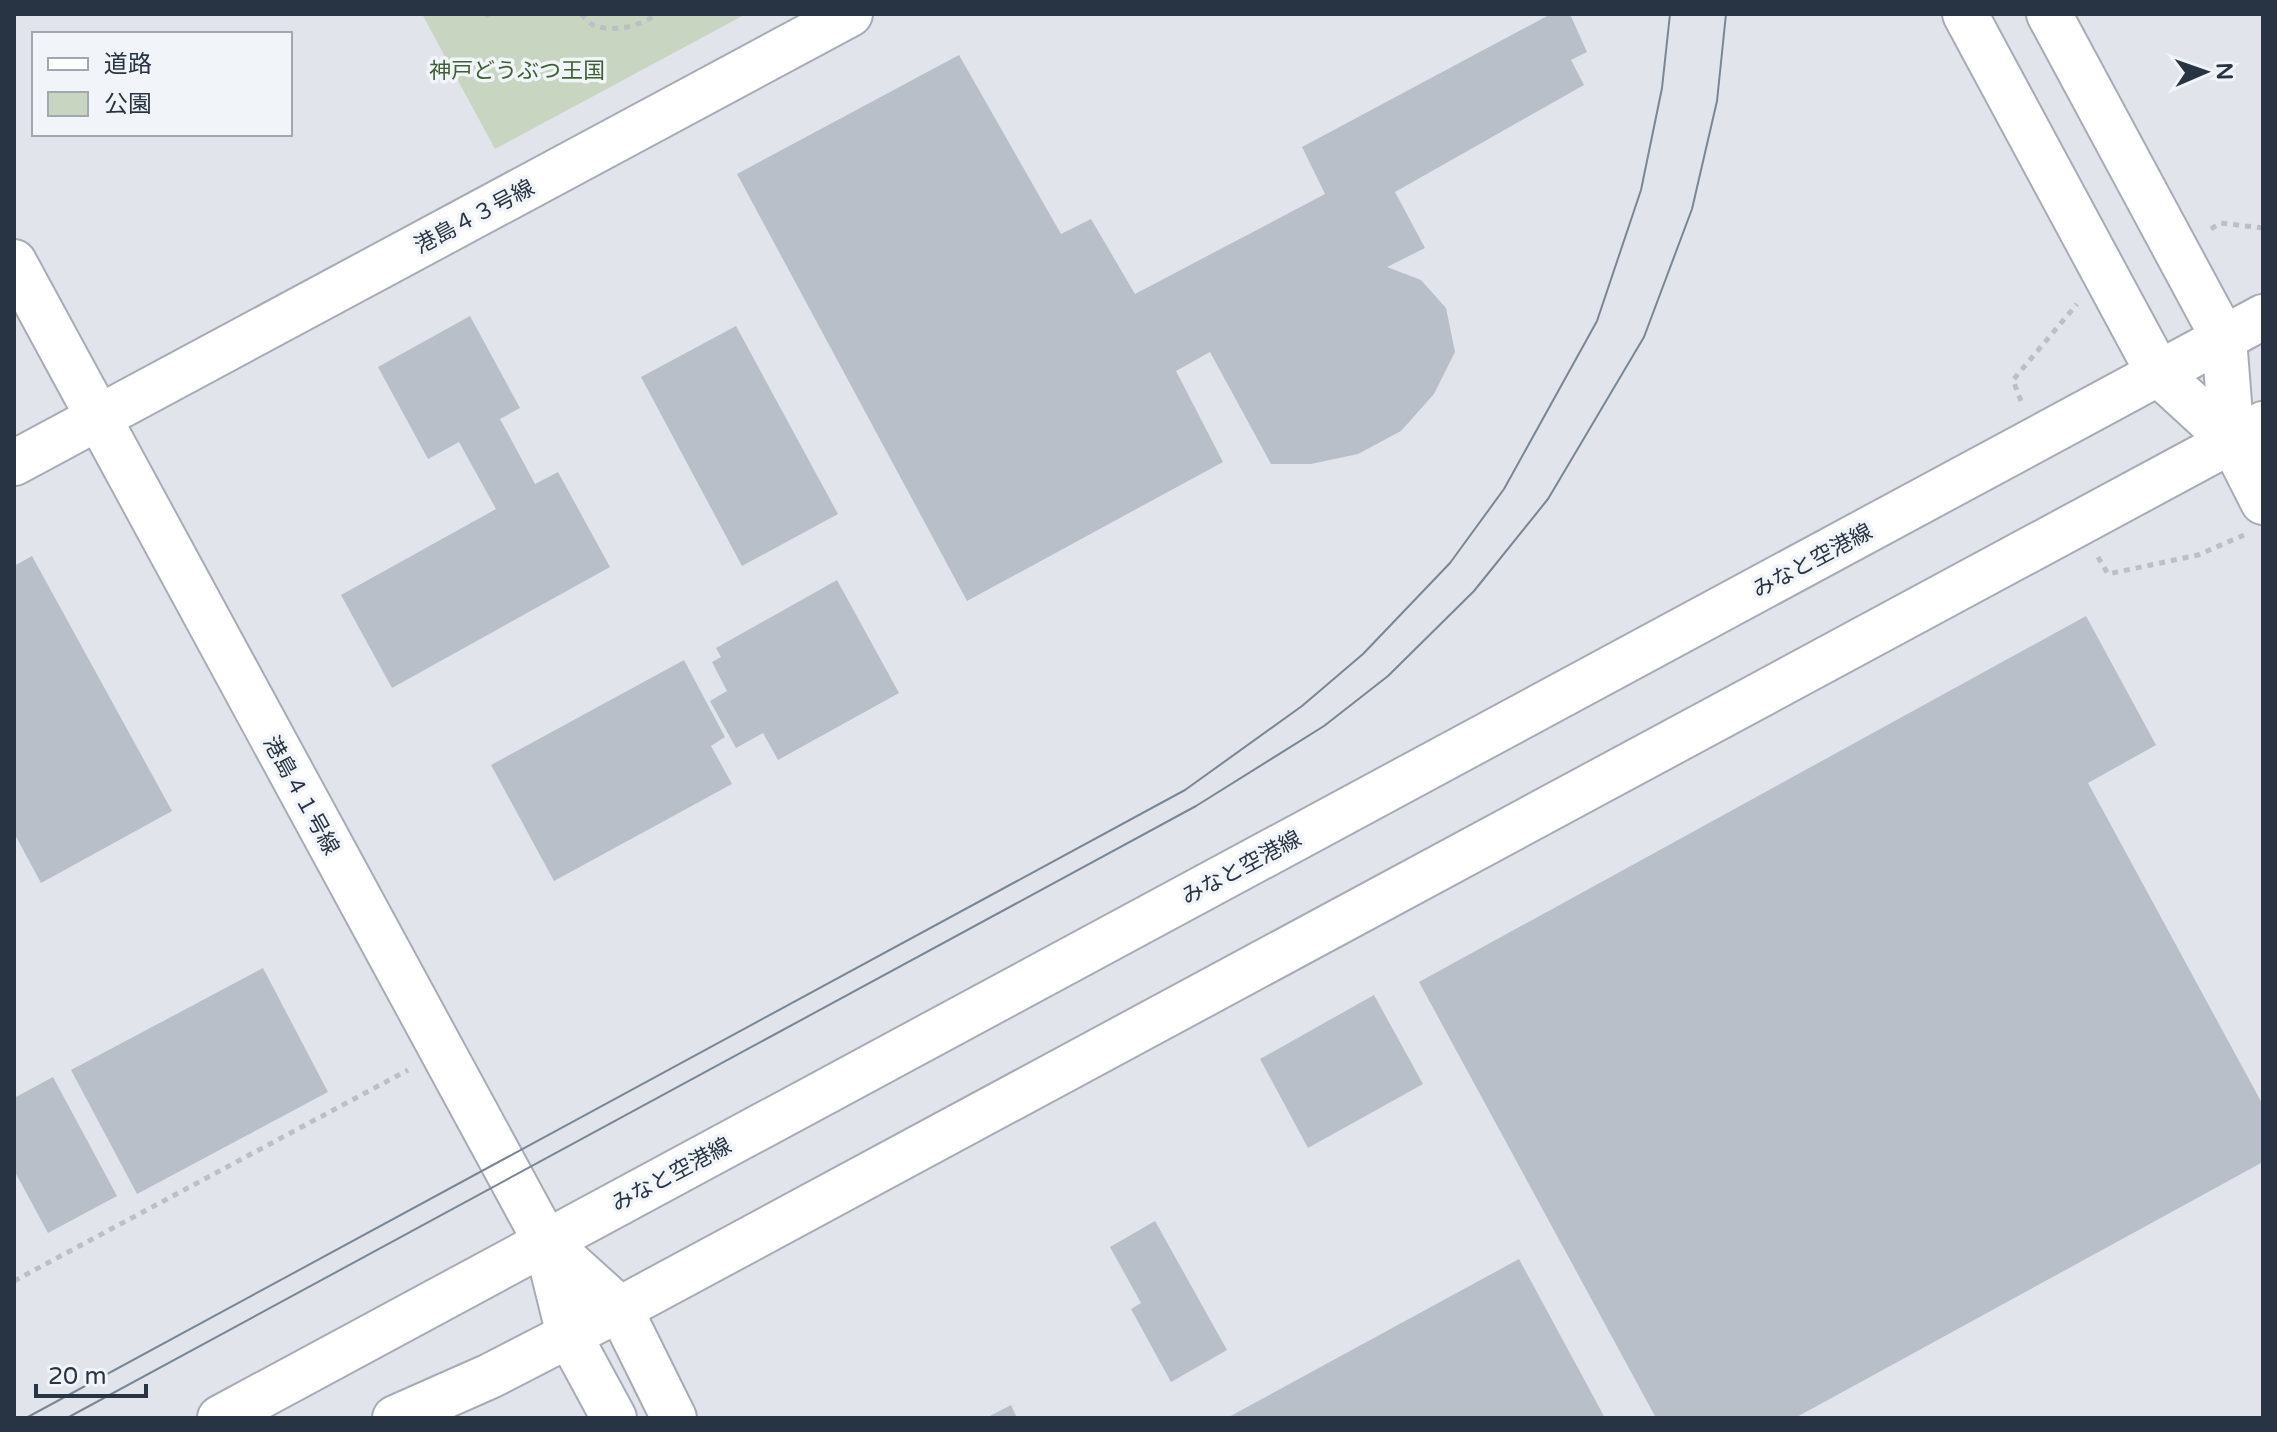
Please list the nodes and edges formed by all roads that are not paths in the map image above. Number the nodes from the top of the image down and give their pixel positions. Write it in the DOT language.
graph roads {
  1 [pos="850,14"];
  2 [pos="1965,14"];
  3 [pos="2049,14"];
  4 [pos="14,262"];
  5 [pos="2263,317"];
  6 [pos="2224,339"];
  7 [pos="2159,374"];
  8 [pos="97,418"];
  9 [pos="2247,432"];
  10 [pos="14,463"];
  11 [pos="2256,517"];
  12 [pos="546,1242"];
  13 [pos="620,1309"];
  14 [pos="569,1335"];
  15 [pos="490,1376"];
  16 [pos="220,1418"];
  17 [pos="395,1418"];
  18 [pos="425,1418"];
  19 [pos="614,1418"];
  20 [pos="674,1418"];
  1 -- 8 [label="street, 港島４３号線"];
  2 -- 7 [label="street"];
  3 -- 6 [label="street"];
  4 -- 8 [label="street, 港島４１号線"];
  5 -- 6 [label="street, みなと空港線"];
  6 -- 7 [label="street, みなと空港線"];
  6 -- 9 [label="street"];
  7 -- 9 [label="street"];
  7 -- 12 [label="street, みなと空港線"];
  8 -- 10 [label="street, 港島４３号線"];
  8 -- 12 [label="street, 港島４１号線"];
  9 -- 11 [label="street"];
  9 -- 13 [label="street"];
  12 -- 13 [label="street"];
  12 -- 14 [label="street, 港島４１号線"];
  12 -- 16 [label="street, みなと空港線"];
  13 -- 14 [label="street"];
  13 -- 20 [label="street"];
  14 -- 15 [label="street"];
  14 -- 19 [label="street, 港島４１号線"];
  15 -- 17 [label="street"];
  15 -- 18 [label="street"];
}
